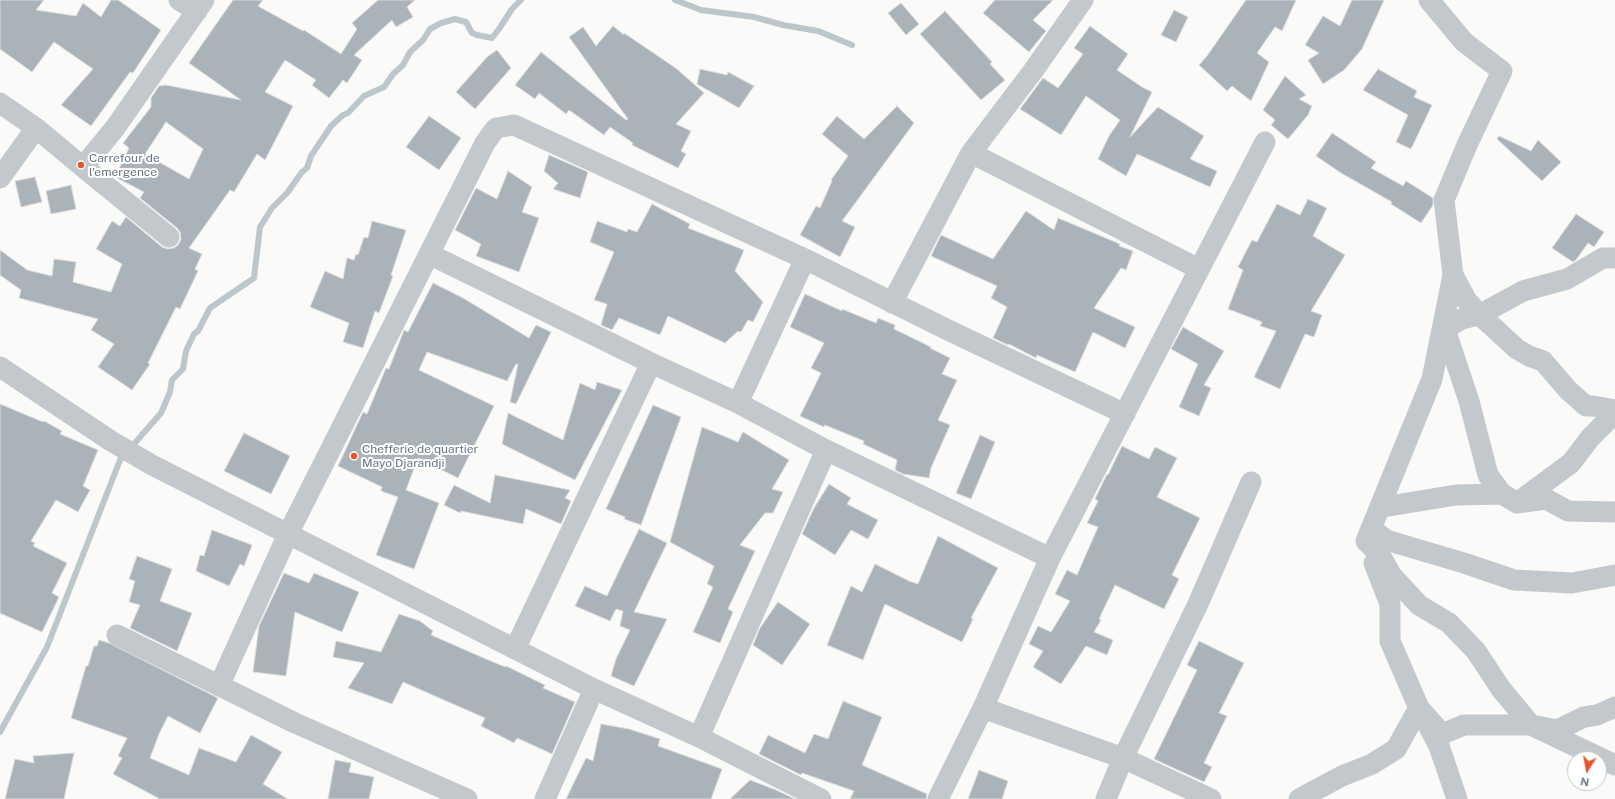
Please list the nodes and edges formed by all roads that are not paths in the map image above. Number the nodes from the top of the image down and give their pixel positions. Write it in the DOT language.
graph roads {
  1 [pos="180,0"];
  2 [pos="1083,0"];
  3 [pos="1429,0"];
  4 [pos="200,6"];
  5 [pos="0,103"];
  6 [pos="36,128"];
  7 [pos="1265,142"];
  8 [pos="971,153"];
  9 [pos="83,167"];
  10 [pos="0,178"];
  11 [pos="169,237"];
  12 [pos="429,254"];
  13 [pos="1615,258"];
  14 [pos="804,259"];
  15 [pos="1199,269"];
  16 [pos="1453,275"];
  17 [pos="892,303"];
  18 [pos="1481,314"];
  19 [pos="651,363"];
  20 [pos="0,367"];
  21 [pos="738,402"];
  22 [pos="1124,414"];
  23 [pos="1613,418"];
  24 [pos="826,450"];
  25 [pos="1251,482"];
  26 [pos="1517,503"];
  27 [pos="1615,512"];
  28 [pos="1374,529"];
  29 [pos="288,534"];
  30 [pos="1050,558"];
  31 [pos="1615,575"];
  32 [pos="117,635"];
  33 [pos="515,649"];
  34 [pos="220,686"];
  35 [pos="594,690"];
  36 [pos="1615,707"];
  37 [pos="984,708"];
  38 [pos="1419,708"];
  39 [pos="1531,725"];
  40 [pos="699,737"];
  41 [pos="1123,758"];
  42 [pos="1615,766"];
  43 [pos="467,799"];
  44 [pos="546,799"];
  45 [pos="821,799"];
  46 [pos="938,799"];
  47 [pos="1106,799"];
  48 [pos="1211,799"];
  49 [pos="1299,799"];
  50 [pos="1457,799"];
  1 -- 4 [label="street"];
  2 -- 8 [label="street"];
  3 -- 16 [label="street"];
  4 -- 9 [label="street"];
  5 -- 6 [label="street"];
  6 -- 9 [label="street"];
  6 -- 10 [label="street"];
  7 -- 15 [label="street"];
  8 -- 15 [label="street"];
  8 -- 17 [label="street"];
  9 -- 11 [label="street"];
  12 -- 14 [label="street"];
  12 -- 19 [label="street"];
  12 -- 29 [label="street"];
  13 -- 18 [label="street"];
  14 -- 17 [label="street"];
  14 -- 21 [label="street"];
  15 -- 22 [label="street"];
  16 -- 18 [label="street"];
  16 -- 28 [label="street"];
  17 -- 22 [label="street"];
  18 -- 23 [label="street"];
  18 -- 26 [label="street"];
  19 -- 21 [label="street"];
  19 -- 33 [label="street"];
  20 -- 29 [label="street"];
  21 -- 24 [label="street"];
  22 -- 30 [label="street"];
  23 -- 26 [label="street"];
  24 -- 30 [label="street"];
  24 -- 40 [label="street"];
  25 -- 41 [label="street"];
  26 -- 27 [label="street"];
  26 -- 28 [label="street"];
  28 -- 31 [label="street"];
  28 -- 38 [label="street"];
  28 -- 39 [label="street"];
  29 -- 33 [label="street"];
  29 -- 34 [label="street"];
  30 -- 37 [label="street"];
  32 -- 34 [label="street"];
  33 -- 35 [label="street"];
  34 -- 43 [label="street"];
  35 -- 40 [label="street"];
  35 -- 44 [label="street"];
  36 -- 39 [label="street"];
  37 -- 41 [label="street"];
  37 -- 46 [label="street"];
  38 -- 39 [label="street"];
  38 -- 49 [label="street"];
  38 -- 50 [label="street"];
  39 -- 42 [label="street"];
  40 -- 45 [label="street"];
  41 -- 47 [label="street"];
  41 -- 48 [label="street"];
}
